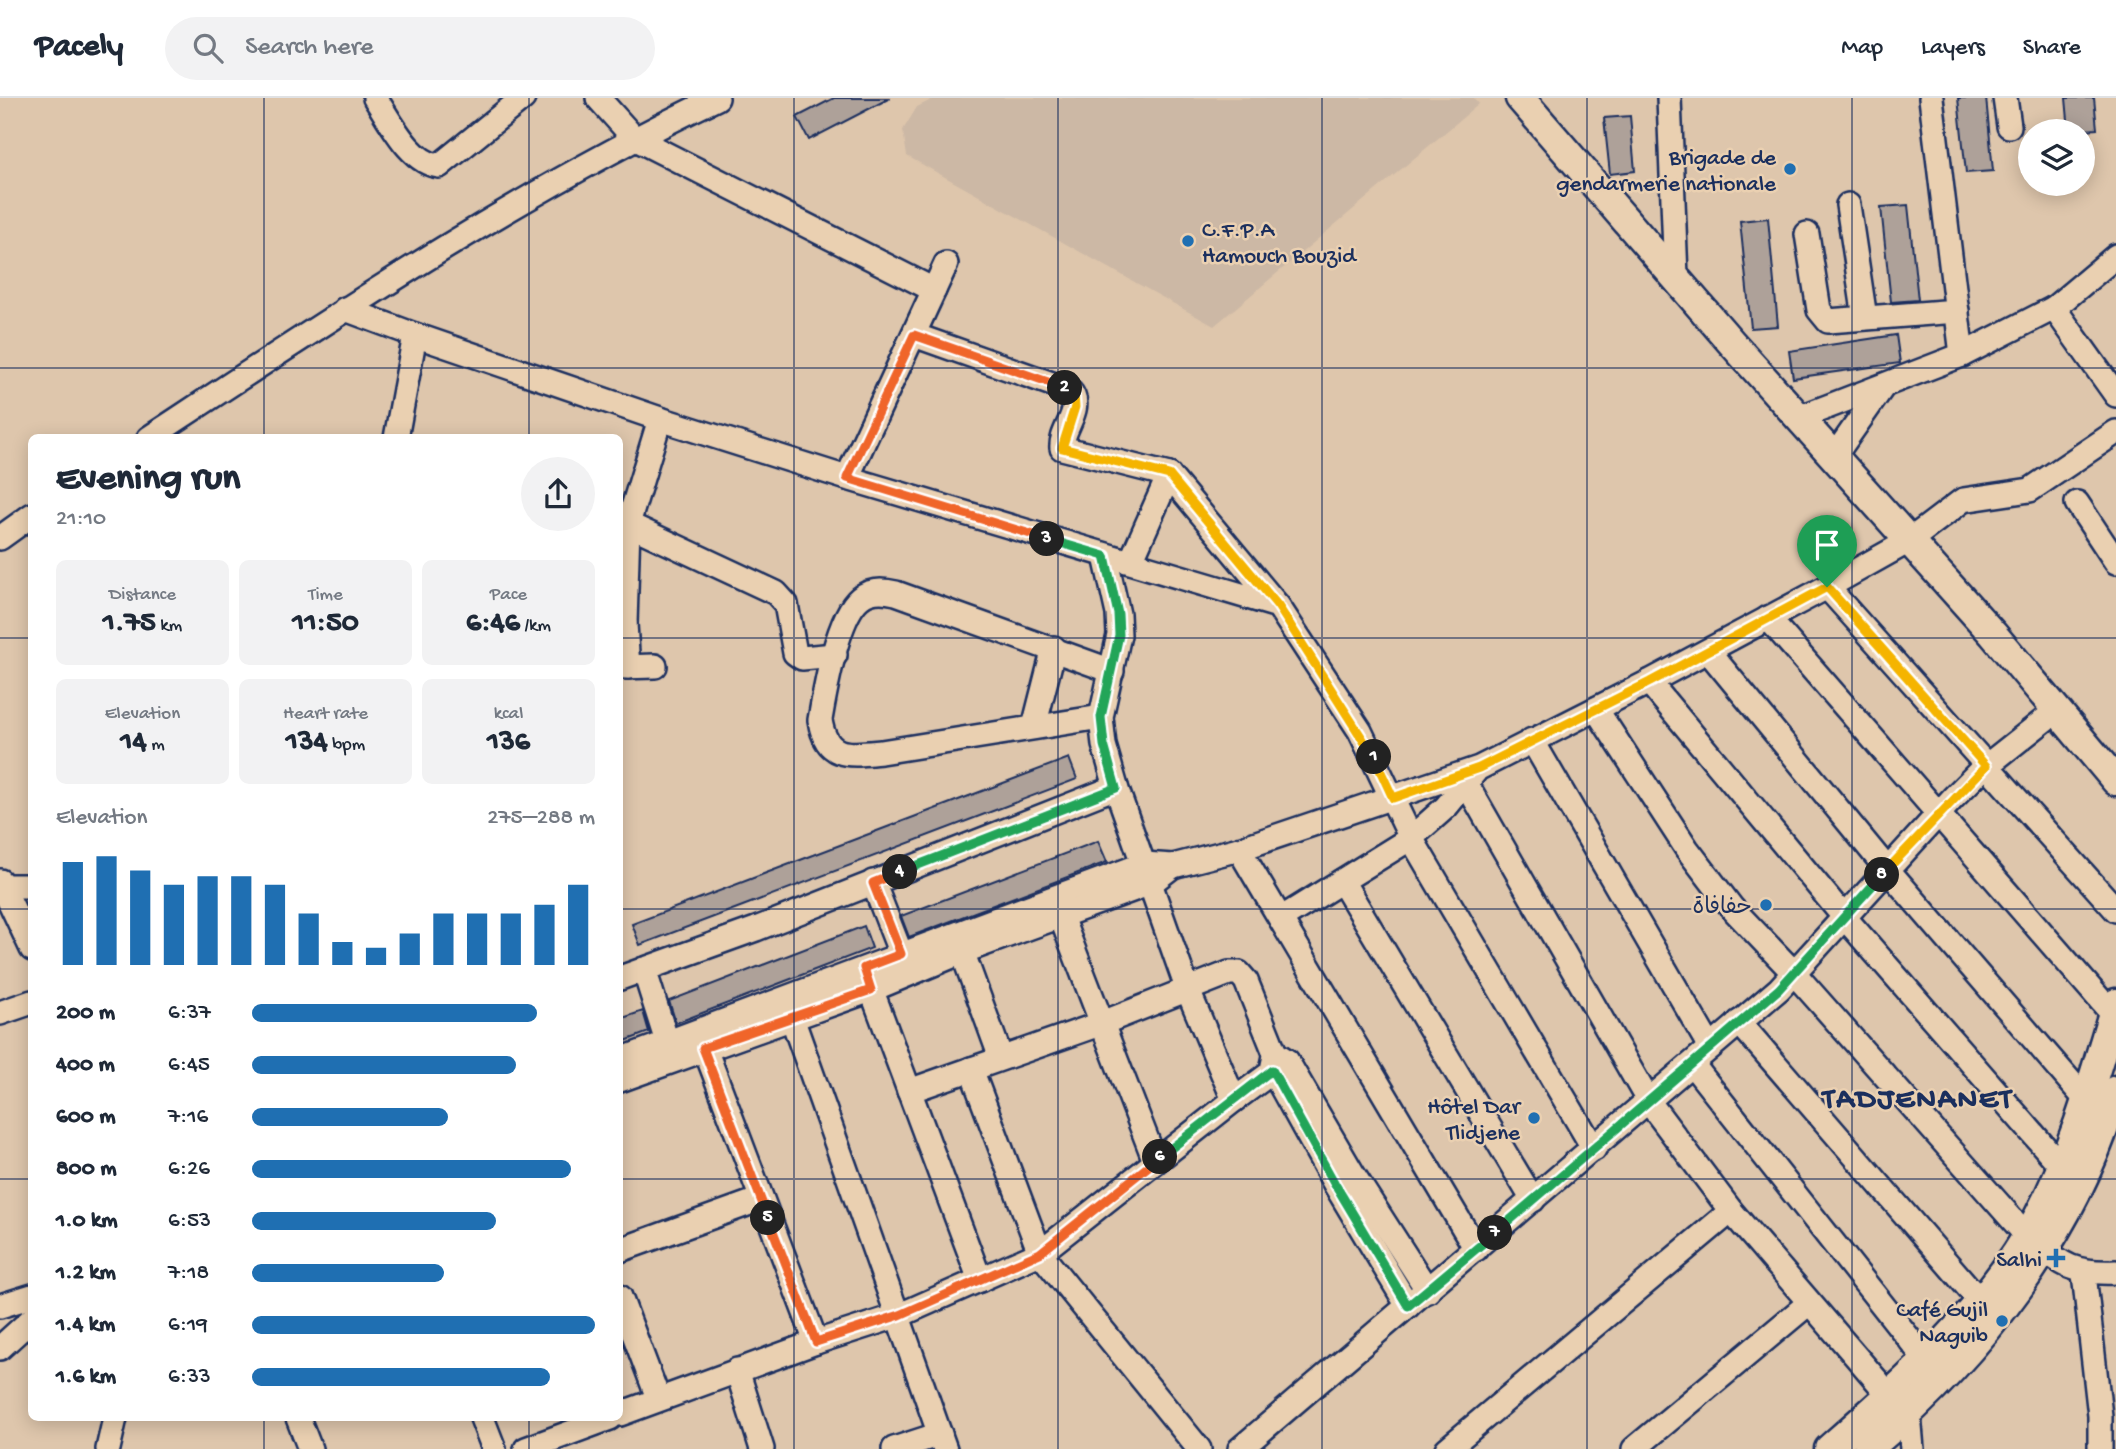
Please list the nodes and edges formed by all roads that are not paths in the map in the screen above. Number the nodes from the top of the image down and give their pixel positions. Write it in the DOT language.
graph roads {
  1 [pos="375,98"];
  2 [pos="523,98"];
  3 [pos="598,98"];
  4 [pos="718,98"];
  5 [pos="1520,98"];
  6 [pos="1669,98"];
  7 [pos="1931,98"];
  8 [pos="2005,98"];
  9 [pos="2009,126"];
  10 [pos="634,138"];
  11 [pos="1848,205"];
  12 [pos="1807,234"];
  13 [pos="2116,256"];
  14 [pos="946,264"];
  15 [pos="1676,277"];
  16 [pos="934,290"];
  17 [pos="2054,308"];
  18 [pos="345,309"];
  19 [pos="1957,311"];
  20 [pos="1865,317"];
  21 [pos="415,335"];
  22 [pos="914,335"];
  23 [pos="1962,355"];
  24 [pos="1882,388"];
  25 [pos="2116,395"];
  26 [pos="1801,417"];
  27 [pos="660,419"];
  28 [pos="2116,432"];
  29 [pos="155,434"];
  30 [pos="397,434"];
  31 [pos="1835,455"];
  32 [pos="1169,475"];
  33 [pos="847,478"];
  34 [pos="2077,503"];
  35 [pos="28,518"];
  36 [pos="628,524"];
  37 [pos="0,538"];
  38 [pos="1909,541"];
  39 [pos="1105,556"];
  40 [pos="1131,561"];
  41 [pos="2116,562"];
  42 [pos="1827,587"];
  43 [pos="1278,606"];
  44 [pos="623,607"];
  45 [pos="1768,618"];
  46 [pos="623,646"];
  47 [pos="1054,648"];
  48 [pos="1707,650"];
  49 [pos="835,655"];
  50 [pos="655,666"];
  51 [pos="624,667"];
  52 [pos="1112,671"];
  53 [pos="1650,682"];
  54 [pos="1595,709"];
  55 [pos="2057,710"];
  56 [pos="1101,717"];
  57 [pos="1034,727"];
  58 [pos="1532,740"];
  59 [pos="1986,766"];
  60 [pos="1472,775"];
  61 [pos="2116,781"];
  62 [pos="1116,788"];
  63 [pos="1393,798"];
  64 [pos="1938,813"];
  65 [pos="1411,838"];
  66 [pos="1239,849"];
  67 [pos="1887,869"];
  68 [pos="1148,873"];
  69 [pos="1342,881"];
  70 [pos="2,883"];
  71 [pos="873,883"];
  72 [pos="28,886"];
  73 [pos="2116,910"];
  74 [pos="1061,917"];
  75 [pos="1282,918"];
  76 [pos="1845,919"];
  77 [pos="28,940"];
  78 [pos="959,943"];
  79 [pos="901,954"];
  80 [pos="644,969"];
  81 [pos="1794,972"];
  82 [pos="623,977"];
  83 [pos="868,979"];
  84 [pos="1187,988"];
  85 [pos="28,1003"];
  86 [pos="2115,1012"];
  87 [pos="0,1013"];
  88 [pos="792,1018"];
  89 [pos="1739,1022"];
  90 [pos="1100,1024"];
  91 [pos="701,1039"];
  92 [pos="667,1042"];
  93 [pos="1710,1047"];
  94 [pos="1001,1058"];
  95 [pos="623,1059"];
  96 [pos="1278,1061"];
  97 [pos="1692,1064"];
  98 [pos="971,1069"];
  99 [pos="623,1078"];
  100 [pos="909,1091"];
  101 [pos="1234,1100"];
  102 [pos="1649,1102"];
  103 [pos="2104,1102"];
  104 [pos="1594,1149"];
  105 [pos="1155,1161"];
  106 [pos="2062,1167"];
  107 [pos="761,1199"];
  108 [pos="1533,1200"];
  109 [pos="1731,1211"];
  110 [pos="2036,1243"];
  111 [pos="623,1249"];
  112 [pos="1476,1249"];
  113 [pos="1040,1253"];
  114 [pos="2116,1272"];
  115 [pos="2084,1274"];
  116 [pos="980,1280"];
  117 [pos="1428,1291"];
  118 [pos="28,1297"];
  119 [pos="1809,1303"];
  120 [pos="623,1305"];
  121 [pos="0,1306"];
  122 [pos="1408,1306"];
  123 [pos="1989,1307"];
  124 [pos="900,1315"];
  125 [pos="28,1323"];
  126 [pos="816,1342"];
  127 [pos="0,1348"];
  128 [pos="1926,1360"];
  129 [pos="737,1370"];
  130 [pos="658,1398"];
  131 [pos="1899,1405"];
  132 [pos="623,1413"];
  133 [pos="114,1421"];
  134 [pos="299,1421"];
  135 [pos="483,1421"];
  136 [pos="603,1421"];
  137 [pos="578,1432"];
  138 [pos="943,1442"];
  139 [pos="108,1449"];
  140 [pos="310,1449"];
  141 [pos="494,1449"];
  142 [pos="526,1449"];
  143 [pos="762,1449"];
  144 [pos="894,1449"];
  145 [pos="1199,1449"];
  146 [pos="1240,1449"];
  147 [pos="1447,1449"];
  148 [pos="1634,1449"];
  149 [pos="1829,1449"];
  150 [pos="1868,1449"];
  151 [pos="1912,1449"];
  152 [pos="2100,1449"];
  1 -- 2 [label="street"];
  3 -- 10 [label="street"];
  4 -- 10 [label="street"];
  5 -- 15 [label="main road"];
  6 -- 15 [label="street"];
  7 -- 19 [label="street"];
  8 -- 9 [label="street"];
  10 -- 16 [label="street"];
  10 -- 18 [label="street"];
  11 -- 20 [label="street"];
  12 -- 20 [label="street"];
  13 -- 17 [label="street"];
  14 -- 16 [label="street"];
  15 -- 26 [label="main road"];
  16 -- 22 [label="street"];
  17 -- 23 [label="street"];
  17 -- 25 [label="street"];
  18 -- 21 [label="street"];
  18 -- 29 [label="street"];
  19 -- 20 [label="street"];
  19 -- 23 [label="street"];
  21 -- 27 [label="street"];
  21 -- 30 [label="street"];
  22 -- 32 [label="street"];
  22 -- 33 [label="street"];
  23 -- 24 [label="street"];
  24 -- 26 [label="street"];
  24 -- 31 [label="street"];
  26 -- 31 [label="main road"];
  27 -- 33 [label="street"];
  27 -- 36 [label="street"];
  28 -- 38 [label="street"];
  31 -- 38 [label="main road"];
  32 -- 40 [label="street"];
  32 -- 43 [label="street"];
  33 -- 39 [label="street"];
  34 -- 41 [label="street"];
  35 -- 37 [label="street"];
  36 -- 44 [label="street"];
  36 -- 49 [label="street"];
  38 -- 42 [label="street"];
  38 -- 55 [label="main road"];
  39 -- 40 [label="street"];
  39 -- 52 [label="street"];
  40 -- 43 [label="street"];
  42 -- 45 [label="street"];
  42 -- 59 [label="street"];
  43 -- 63 [label="street"];
  45 -- 48 [label="street"];
  45 -- 64 [label="street"];
  46 -- 51 [label="street"];
  47 -- 49 [label="street"];
  47 -- 52 [label="street"];
  47 -- 57 [label="street"];
  48 -- 53 [label="street"];
  48 -- 67 [label="street"];
  49 -- 57 [label="street"];
  50 -- 51 [label="street"];
  52 -- 56 [label="street"];
  53 -- 54 [label="street"];
  53 -- 76 [label="street"];
  54 -- 58 [label="street"];
  54 -- 81 [label="street"];
  55 -- 59 [label="street"];
  55 -- 61 [label="main road"];
  56 -- 57 [label="street"];
  56 -- 62 [label="street"];
  58 -- 60 [label="street"];
  58 -- 93 [label="street"];
  59 -- 64 [label="street"];
  59 -- 73 [label="street"];
  60 -- 63 [label="street"];
  60 -- 65 [label="street"];
  60 -- 102 [label="street"];
  62 -- 68 [label="street"];
  62 -- 71 [label="street"];
  63 -- 65 [label="street"];
  63 -- 66 [label="street"];
  64 -- 67 [label="street"];
  64 -- 86 [label="street"];
  65 -- 69 [label="street"];
  65 -- 104 [label="street"];
  66 -- 68 [label="street"];
  66 -- 75 [label="street"];
  67 -- 76 [label="street"];
  67 -- 103 [label="street"];
  68 -- 74 [label="street"];
  68 -- 78 [label="street"];
  68 -- 84 [label="street"];
  69 -- 75 [label="street"];
  69 -- 108 [label="street"];
  70 -- 72 [label="street"];
  70 -- 77 [label="street"];
  71 -- 79 [label="street"];
  71 -- 80 [label="street"];
  74 -- 78 [label="street"];
  74 -- 90 [label="street"];
  75 -- 112 [label="street"];
  76 -- 81 [label="street"];
  76 -- 106 [label="street"];
  78 -- 79 [label="street"];
  78 -- 83 [label="street"];
  78 -- 94 [label="street"];
  79 -- 83 [label="street"];
  80 -- 82 [label="street"];
  80 -- 92 [label="street"];
  81 -- 89 [label="street"];
  81 -- 110 [label="street"];
  83 -- 88 [label="street"];
  83 -- 91 [label="street"];
  83 -- 100 [label="street"];
  84 -- 90 [label="street"];
  84 -- 96 [label="street"];
  84 -- 101 [label="street"];
  85 -- 87 [label="street"];
  86 -- 103 [label="main road"];
  88 -- 91 [label="street"];
  88 -- 124 [label="street"];
  89 -- 93 [label="street"];
  89 -- 123 [label="street"];
  90 -- 94 [label="street"];
  90 -- 105 [label="street"];
  91 -- 92 [label="street"];
  91 -- 99 [label="street"];
  91 -- 107 [label="street"];
  92 -- 95 [label="street"];
  93 -- 97 [label="street"];
  94 -- 98 [label="street"];
  96 -- 101 [label="street"];
  96 -- 117 [label="street"];
  96 -- 122 [label="street"];
  97 -- 102 [label="street"];
  97 -- 128 [label="street"];
  98 -- 100 [label="street"];
  98 -- 113 [label="street"];
  100 -- 116 [label="street"];
  101 -- 105 [label="street"];
  102 -- 104 [label="street"];
  102 -- 109 [label="street"];
  103 -- 106 [label="main road"];
  103 -- 110 [label="main road"];
  104 -- 108 [label="street"];
  105 -- 113 [label="street"];
  106 -- 110 [label="main road"];
  107 -- 111 [label="street"];
  107 -- 126 [label="street"];
  108 -- 112 [label="street"];
  109 -- 119 [label="street"];
  109 -- 147 [label="street"];
  110 -- 115 [label="street"];
  110 -- 123 [label="main road"];
  112 -- 117 [label="street"];
  113 -- 116 [label="street"];
  113 -- 145 [label="street"];
  114 -- 115 [label="street"];
  115 -- 152 [label="street"];
  116 -- 124 [label="street"];
  117 -- 122 [label="street"];
  118 -- 121 [label="street"];
  119 -- 131 [label="street"];
  119 -- 148 [label="street"];
  120 -- 130 [label="street"];
  122 -- 146 [label="street"];
  123 -- 128 [label="main road"];
  123 -- 131 [label="main road"];
  124 -- 126 [label="street"];
  124 -- 138 [label="street"];
  125 -- 127 [label="street"];
  126 -- 129 [label="street"];
  128 -- 131 [label="main road"];
  129 -- 130 [label="street"];
  129 -- 143 [label="street"];
  130 -- 132 [label="street"];
  131 -- 149 [label="main road"];
  131 -- 150 [label="main road"];
  131 -- 151 [label="street"];
  133 -- 139 [label="street"];
  134 -- 140 [label="street"];
  135 -- 141 [label="street"];
  136 -- 137 [label="street"];
  137 -- 142 [label="street"];
  138 -- 144 [label="street"];
}
